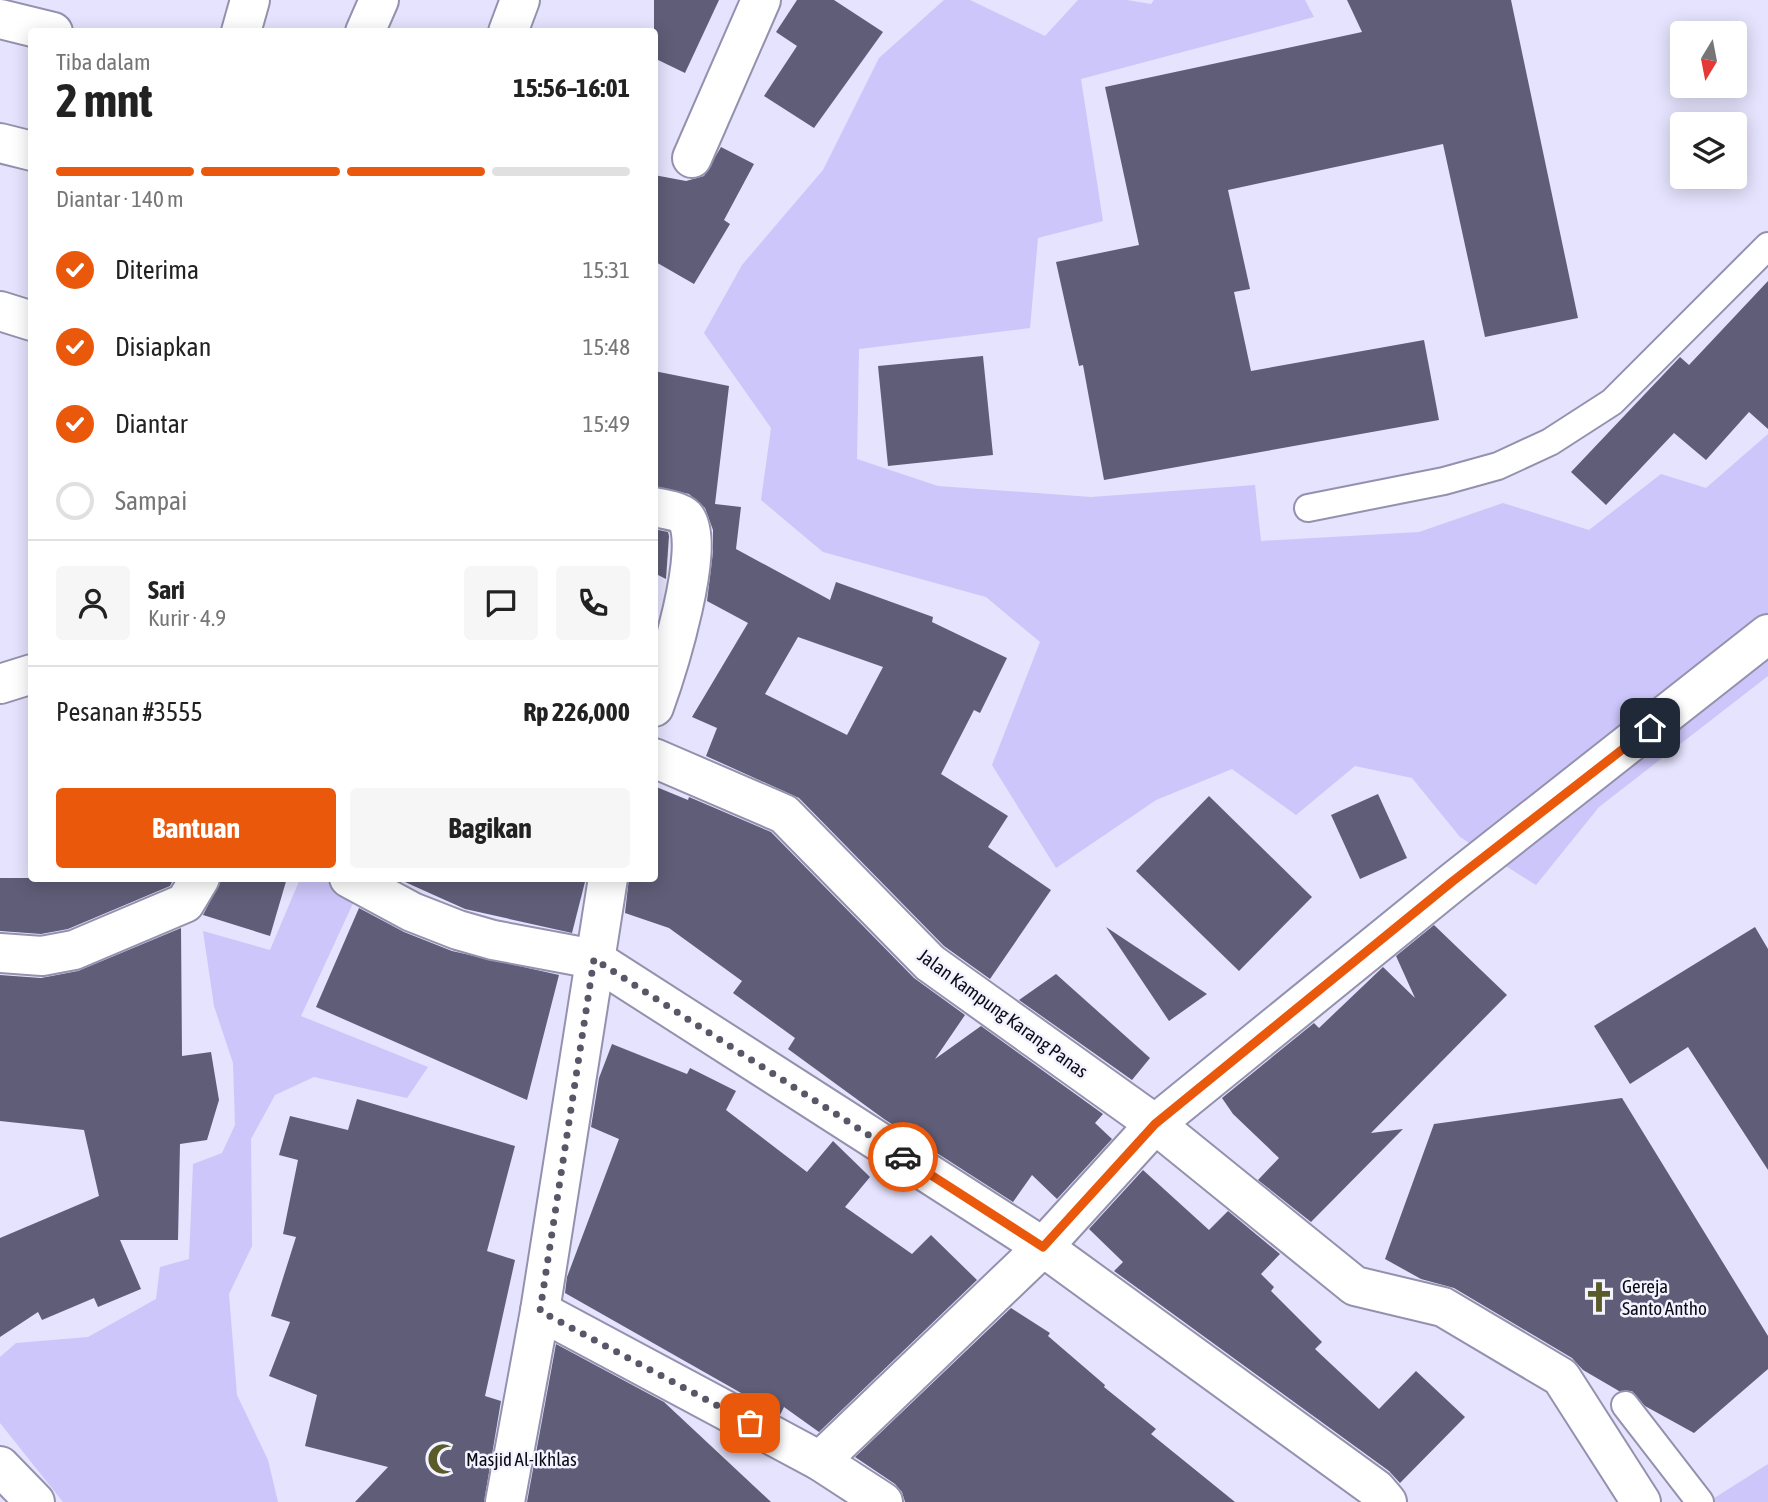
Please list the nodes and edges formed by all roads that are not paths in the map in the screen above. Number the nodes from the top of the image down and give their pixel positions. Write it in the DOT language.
graph roads {
  1 [pos="250,0"];
  2 [pos="379,0"];
  3 [pos="520,0"];
  4 [pos="761,0"];
  5 [pos="0,19"];
  6 [pos="37,28"];
  7 [pos="242,28"];
  8 [pos="367,28"];
  9 [pos="510,28"];
  10 [pos="0,143"];
  11 [pos="28,150"];
  12 [pos="692,158"];
  13 [pos="1768,246"];
  14 [pos="0,311"];
  15 [pos="28,320"];
  16 [pos="658,508"];
  17 [pos="1308,508"];
  18 [pos="1768,634"];
  19 [pos="28,675"];
  20 [pos="0,684"];
  21 [pos="658,697"];
  22 [pos="658,760"];
  23 [pos="198,882"];
  24 [pos="363,882"];
  25 [pos="607,882"];
  26 [pos="392,890"];
  27 [pos="0,953"];
  28 [pos="594,959"];
  29 [pos="1155,1124"];
  30 [pos="1043,1247"];
  31 [pos="540,1311"];
  32 [pos="1625,1405"];
  33 [pos="820,1461"];
  34 [pos="505,1502"];
  35 [pos="883,1502"];
  36 [pos="1387,1502"];
  37 [pos="1641,1502"];
  38 [pos="1700,1502"];
  1 -- 7 [label="street"];
  2 -- 8 [label="street"];
  3 -- 9 [label="street"];
  4 -- 12 [label="street"];
  5 -- 6 [label="street"];
  10 -- 11 [label="street"];
  13 -- 17 [label="lane"];
  14 -- 15 [label="street"];
  16 -- 21 [label="street"];
  18 -- 29 [label="street"];
  19 -- 20 [label="street"];
  22 -- 29 [label="street, Jalan Kampung Karang Panas"];
  23 -- 27 [label="street"];
  24 -- 26 [label="street"];
  25 -- 28 [label="street"];
  26 -- 28 [label="street"];
  28 -- 30 [label="street"];
  28 -- 31 [label="street"];
  29 -- 30 [label="street"];
  29 -- 37 [label="street, Jalan Kampung Karang Panas"];
  30 -- 33 [label="street"];
  30 -- 36 [label="street"];
  31 -- 33 [label="street"];
  31 -- 34 [label="street"];
  32 -- 38 [label="lane"];
  33 -- 35 [label="street"];
}
